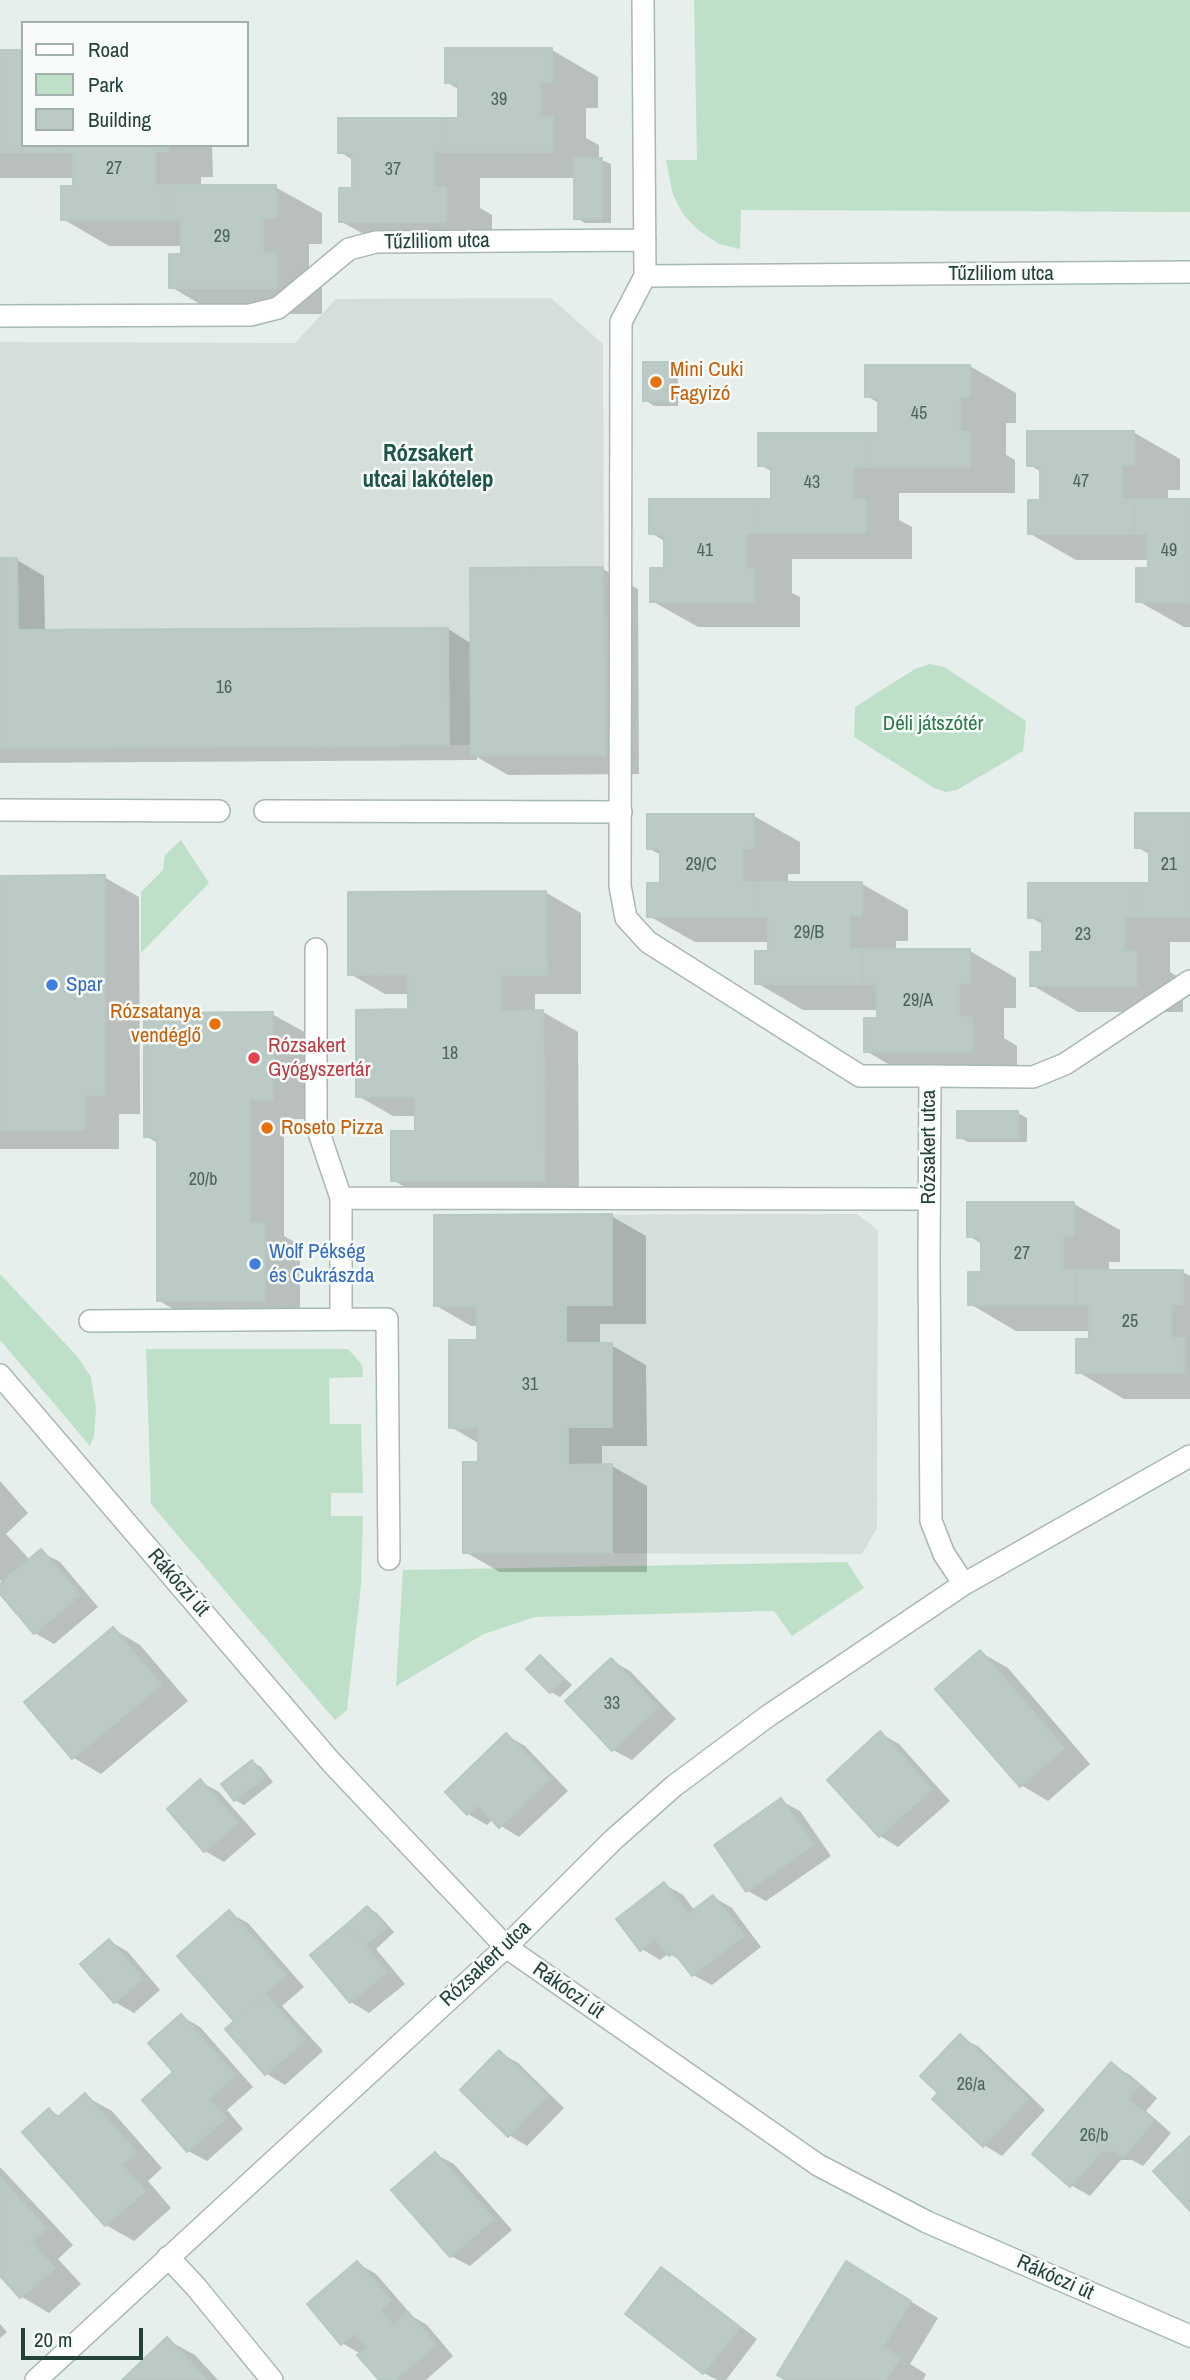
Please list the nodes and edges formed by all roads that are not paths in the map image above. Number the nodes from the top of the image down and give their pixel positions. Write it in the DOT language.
graph roads {
  1 [pos="643,0"];
  2 [pos="645,240"];
  3 [pos="1190,272"];
  4 [pos="645,276"];
  5 [pos="0,316"];
  6 [pos="0,810"];
  7 [pos="219,811"];
  8 [pos="265,811"];
  9 [pos="621,812"];
  10 [pos="316,949"];
  11 [pos="1190,981"];
  12 [pos="930,1076"];
  13 [pos="341,1198"];
  14 [pos="929,1199"];
  15 [pos="341,1320"];
  16 [pos="90,1321"];
  17 [pos="0,1375"];
  18 [pos="1190,1456"];
  19 [pos="388,1559"];
  20 [pos="964,1584"];
  21 [pos="506,1947"];
  22 [pos="167,2257"];
  23 [pos="1190,2336"];
  24 [pos="36,2380"];
  25 [pos="272,2380"];
  1 -- 2 [label="street"];
  2 -- 4 [label="street"];
  2 -- 5 [label="street, Tűzliliom utca"];
  3 -- 4 [label="street, Tűzliliom utca"];
  4 -- 9 [label="street"];
  6 -- 7 [label="street"];
  8 -- 9 [label="street"];
  9 -- 12 [label="street, Rózsakert utca"];
  10 -- 13 [label="street"];
  11 -- 12 [label="street"];
  12 -- 14 [label="street, Rózsakert utca"];
  13 -- 14 [label="street"];
  13 -- 15 [label="street"];
  14 -- 20 [label="street, Rózsakert utca"];
  15 -- 16 [label="street"];
  15 -- 19 [label="street"];
  17 -- 21 [label="street, Rákóczi út"];
  18 -- 20 [label="street, Rózsakert utca"];
  20 -- 21 [label="street, Rózsakert utca"];
  21 -- 22 [label="street, Rózsakert utca"];
  21 -- 23 [label="street, Rákóczi út"];
  22 -- 24 [label="street, Rózsakert utca"];
  22 -- 25 [label="street"];
}
